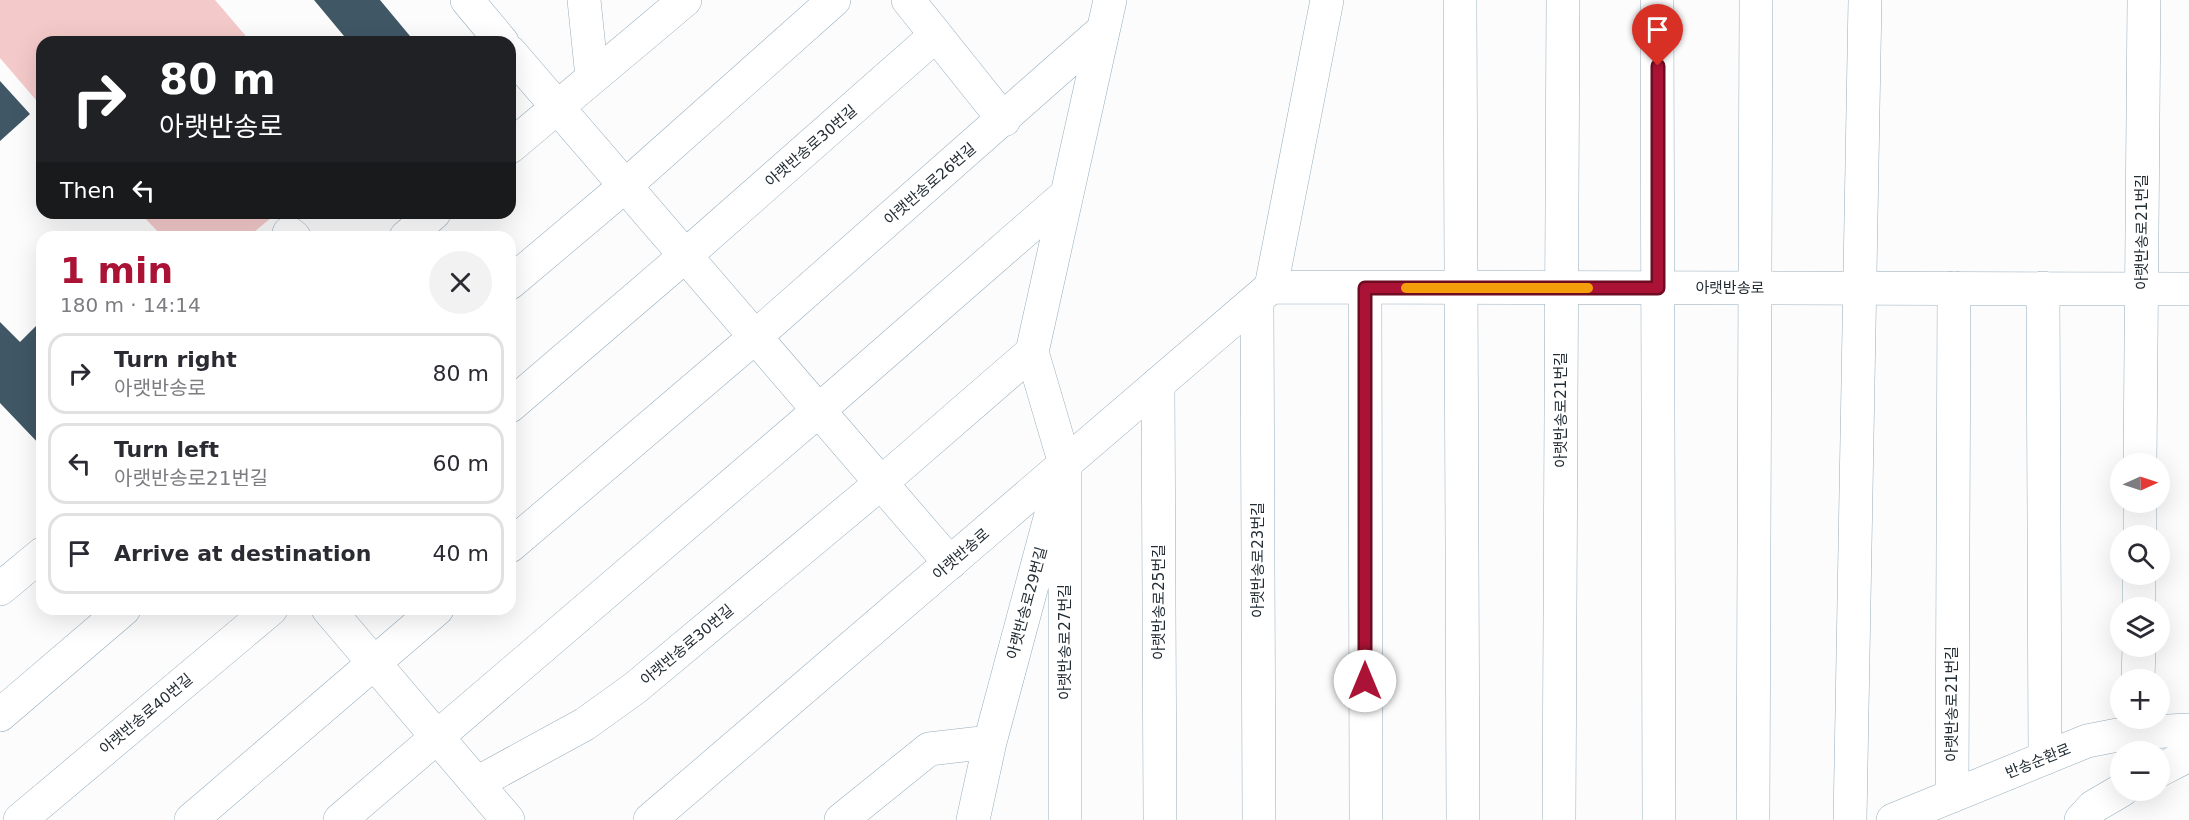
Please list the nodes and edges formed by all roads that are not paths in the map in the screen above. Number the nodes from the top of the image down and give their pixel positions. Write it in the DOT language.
graph roads {
  1 [pos="467,0"];
  2 [pos="584,0"];
  3 [pos="685,0"];
  4 [pos="834,0"];
  5 [pos="908,0"];
  6 [pos="1327,0"];
  7 [pos="1460,0"];
  8 [pos="1563,0"];
  9 [pos="1657,0"];
  10 [pos="1756,0"];
  11 [pos="1865,0"];
  12 [pos="2144,0"];
  13 [pos="1107,15"];
  14 [pos="936,35"];
  15 [pos="497,36"];
  16 [pos="516,59"];
  17 [pos="592,77"];
  18 [pos="556,107"];
  19 [pos="1004,120"];
  20 [pos="516,142"];
  21 [pos="625,186"];
  22 [pos="1067,194"];
  23 [pos="427,219"];
  24 [pos="413,231"];
  25 [pos="685,256"];
  26 [pos="516,278"];
  27 [pos="1461,287"];
  28 [pos="1365,288"];
  29 [pos="1562,288"];
  30 [pos="1658,288"];
  31 [pos="1755,288"];
  32 [pos="1859,288"];
  33 [pos="1954,288"];
  34 [pos="2043,288"];
  35 [pos="2142,289"];
  36 [pos="2189,289"];
  37 [pos="1264,293"];
  38 [pos="755,337"];
  39 [pos="1032,352"];
  40 [pos="1158,384"];
  41 [pos="516,401"];
  42 [pos="818,411"];
  43 [pos="2140,453"];
  44 [pos="1065,464"];
  45 [pos="880,483"];
  46 [pos="516,541"];
  47 [pos="36,559"];
  48 [pos="950,563"];
  49 [pos="0,589"];
  50 [pos="117,615"];
  51 [pos="264,615"];
  52 [pos="333,615"];
  53 [pos="430,615"];
  54 [pos="374,663"];
  55 [pos="0,715"];
  56 [pos="2128,729"];
  57 [pos="2170,729"];
  58 [pos="2189,730"];
  59 [pos="438,736"];
  60 [pos="990,742"];
  61 [pos="2189,755"];
  62 [pos="2045,758"];
  63 [pos="2170,765"];
  64 [pos="477,783"];
  65 [pos="1952,796"];
  66 [pos="2110,797"];
  67 [pos="497,816"];
  68 [pos="20,820"];
  69 [pos="190,820"];
  70 [pos="340,820"];
  71 [pos="650,820"];
  72 [pos="841,820"];
  73 [pos="973,820"];
  74 [pos="1065,820"];
  75 [pos="1160,820"];
  76 [pos="1259,820"];
  77 [pos="1366,820"];
  78 [pos="1463,820"];
  79 [pos="1559,820"];
  80 [pos="1659,820"];
  81 [pos="1753,820"];
  82 [pos="1850,820"];
  83 [pos="1893,820"];
  84 [pos="2081,820"];
  1 -- 15 [label="street"];
  2 -- 17 [label="street"];
  3 -- 17 [label="street"];
  4 -- 21 [label="street"];
  5 -- 14 [label="street"];
  6 -- 37 [label="street"];
  7 -- 27 [label="street"];
  8 -- 29 [label="street, 아랫반송로21번길"];
  9 -- 30 [label="street"];
  10 -- 31 [label="street"];
  11 -- 32 [label="street"];
  12 -- 35 [label="street, 아랫반송로21번길"];
  13 -- 19 [label="street, 아랫반송로26번길"];
  13 -- 22 [label="street, 아랫반송로26번길"];
  14 -- 19 [label="street"];
  14 -- 25 [label="street, 아랫반송로30번길"];
  16 -- 18 [label="street"];
  17 -- 18 [label="street"];
  18 -- 20 [label="street"];
  18 -- 21 [label="street"];
  19 -- 38 [label="street, 아랫반송로26번길"];
  21 -- 25 [label="street"];
  21 -- 26 [label="street"];
  22 -- 39 [label="street, 아랫반송로26번길"];
  22 -- 42 [label="street"];
  23 -- 24 [label="street"];
  25 -- 38 [label="street"];
  25 -- 41 [label="street, 아랫반송로30번길"];
  27 -- 28 [label="street, 아랫반송로"];
  27 -- 29 [label="street, 아랫반송로"];
  27 -- 78 [label="street"];
  28 -- 37 [label="street, 아랫반송로"];
  28 -- 77 [label="street"];
  29 -- 30 [label="street, 아랫반송로"];
  29 -- 79 [label="street, 아랫반송로21번길"];
  30 -- 31 [label="street, 아랫반송로"];
  30 -- 80 [label="street"];
  31 -- 32 [label="street, 아랫반송로"];
  31 -- 81 [label="street"];
  32 -- 33 [label="street, 아랫반송로"];
  32 -- 82 [label="street"];
  33 -- 34 [label="street, 아랫반송로"];
  33 -- 65 [label="street, 아랫반송로21번길"];
  34 -- 35 [label="street, 아랫반송로"];
  34 -- 62 [label="street"];
  35 -- 36 [label="street, 아랫반송로"];
  35 -- 43 [label="street, 아랫반송로21번길"];
  37 -- 40 [label="street, 아랫반송로"];
  37 -- 76 [label="street, 아랫반송로23번길"];
  38 -- 42 [label="street"];
  38 -- 46 [label="street"];
  39 -- 44 [label="street, 아랫반송로26번길"];
  39 -- 45 [label="street"];
  40 -- 44 [label="street, 아랫반송로"];
  40 -- 75 [label="street, 아랫반송로25번길"];
  42 -- 45 [label="street"];
  42 -- 59 [label="street"];
  44 -- 48 [label="street, 아랫반송로"];
  44 -- 60 [label="street, 아랫반송로29번길"];
  44 -- 74 [label="street, 아랫반송로27번길"];
  45 -- 48 [label="street"];
  45 -- 64 [label="street, 아랫반송로30번길"];
  47 -- 49 [label="street"];
  48 -- 71 [label="street, 아랫반송로"];
  50 -- 55 [label="street"];
  51 -- 68 [label="street, 아랫반송로40번길"];
  52 -- 54 [label="street"];
  53 -- 54 [label="street"];
  54 -- 59 [label="street"];
  54 -- 69 [label="street"];
  56 -- 62 [label="street, 반송순환로"];
  57 -- 58 [label="street, 반송순환로"];
  59 -- 64 [label="street"];
  59 -- 70 [label="street"];
  60 -- 72 [label="street"];
  60 -- 73 [label="street, 아랫반송로29번길"];
  61 -- 63 [label="street"];
  62 -- 65 [label="street, 반송순환로"];
  64 -- 67 [label="street"];
  65 -- 83 [label="street, 반송순환로"];
  66 -- 84 [label="street"];
}
